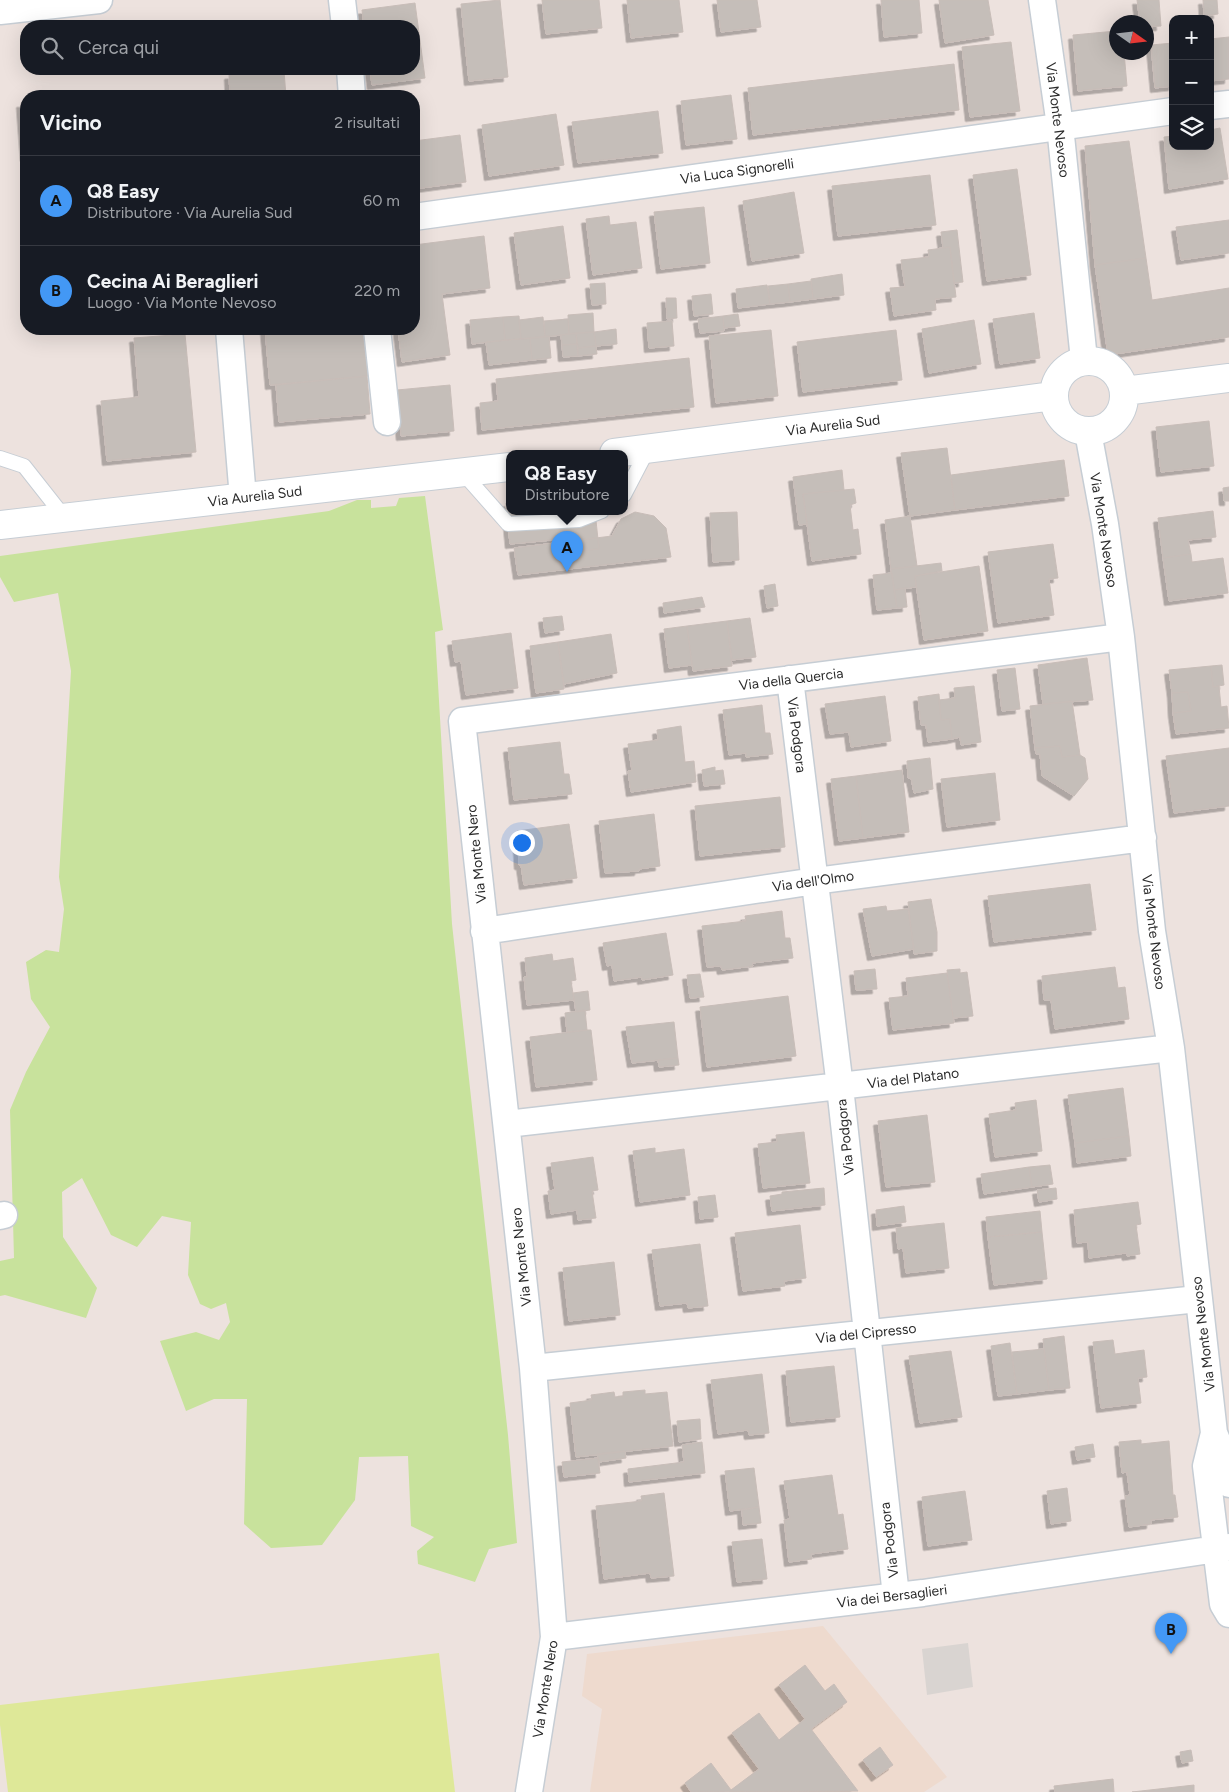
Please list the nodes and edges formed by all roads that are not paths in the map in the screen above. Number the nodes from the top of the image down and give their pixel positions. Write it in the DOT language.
graph roads {
  1 [pos="99,0"];
  2 [pos="342,0"];
  3 [pos="1042,0"];
  4 [pos="0,11"];
  5 [pos="344,20"];
  6 [pos="350,75"];
  7 [pos="352,90"];
  8 [pos="1229,104"];
  9 [pos="1214,106"];
  10 [pos="1169,112"];
  11 [pos="1060,126"];
  12 [pos="420,215"];
  13 [pos="229,335"];
  14 [pos="378,335"];
  15 [pos="1084,360"];
  16 [pos="1229,378"];
  17 [pos="1124,391"];
  18 [pos="1053,396"];
  19 [pos="387,422"];
  20 [pos="1088,432"];
  21 [pos="648,449"];
  22 [pos="628,451"];
  23 [pos="0,458"];
  24 [pos="506,468"];
  25 [pos="463,473"];
  26 [pos="628,487"];
  27 [pos="243,498"];
  28 [pos="592,515"];
  29 [pos="64,518"];
  30 [pos="0,525"];
  31 [pos="1121,637"];
  32 [pos="790,679"];
  33 [pos="462,721"];
  34 [pos="1143,838"];
  35 [pos="815,881"];
  36 [pos="484,931"];
  37 [pos="1171,1048"];
  38 [pos="840,1087"];
  39 [pos="507,1124"];
  40 [pos="1198,1299"];
  41 [pos="866,1333"];
  42 [pos="533,1368"];
  43 [pos="1214,1433"];
  44 [pos="1229,1484"];
  45 [pos="1223,1548"];
  46 [pos="896,1596"];
  47 [pos="1229,1614"];
  48 [pos="554,1637"];
  49 [pos="529,1792"];
  1 -- 4 [label="street"];
  2 -- 5 [label="street"];
  3 -- 11 [label="street, Via Monte Nevoso"];
  6 -- 7 [label="street"];
  8 -- 9 [label="street"];
  10 -- 11 [label="street, Via Luca Signorelli"];
  11 -- 12 [label="street, Via Luca Signorelli"];
  11 -- 15 [label="street, Via Monte Nevoso"];
  13 -- 27 [label="street"];
  14 -- 19 [label="street"];
  15 -- 17 [label="street"];
  15 -- 18 [label="street"];
  16 -- 17 [label="street"];
  17 -- 20 [label="street"];
  18 -- 20 [label="street"];
  18 -- 21 [label="street, Via Aurelia Sud"];
  20 -- 31 [label="street, Via Monte Nevoso"];
  21 -- 22 [label="street, Via Aurelia Sud"];
  21 -- 26 [label="lane"];
  23 -- 29 [label="lane"];
  24 -- 25 [label="street, Via Aurelia Sud"];
  25 -- 27 [label="street, Via Aurelia Sud"];
  25 -- 28 [label="lane"];
  27 -- 29 [label="street, Via Aurelia Sud"];
  29 -- 30 [label="street, Via Aurelia Sud"];
  31 -- 32 [label="street, Via della Quercia"];
  31 -- 34 [label="street, Via Monte Nevoso"];
  32 -- 33 [label="street, Via della Quercia"];
  32 -- 35 [label="street, Via Podgora"];
  33 -- 36 [label="street, Via Monte Nero"];
  34 -- 35 [label="street, Via dell'Olmo"];
  34 -- 37 [label="street, Via Monte Nevoso"];
  35 -- 36 [label="street, Via dell'Olmo"];
  35 -- 38 [label="street, Via Podgora"];
  36 -- 39 [label="street, Via Monte Nero"];
  37 -- 38 [label="street, Via del Platano"];
  37 -- 40 [label="street, Via Monte Nevoso"];
  38 -- 39 [label="street, Via del Platano"];
  38 -- 41 [label="street, Via Podgora"];
  39 -- 42 [label="street, Via Monte Nero"];
  40 -- 41 [label="street, Via del Cipresso"];
  40 -- 43 [label="street, Via Monte Nevoso"];
  41 -- 42 [label="street, Via del Cipresso"];
  41 -- 46 [label="street, Via Podgora"];
  42 -- 48 [label="street, Via Monte Nero"];
  43 -- 44 [label="street, Via Monte Nevoso"];
  43 -- 45 [label="street, Via Monte Nevoso"];
  45 -- 46 [label="street, Via dei Bersaglieri"];
  45 -- 47 [label="street, Via Monte Nevoso"];
  46 -- 48 [label="street, Via dei Bersaglieri"];
  48 -- 49 [label="street, Via Monte Nero"];
}
